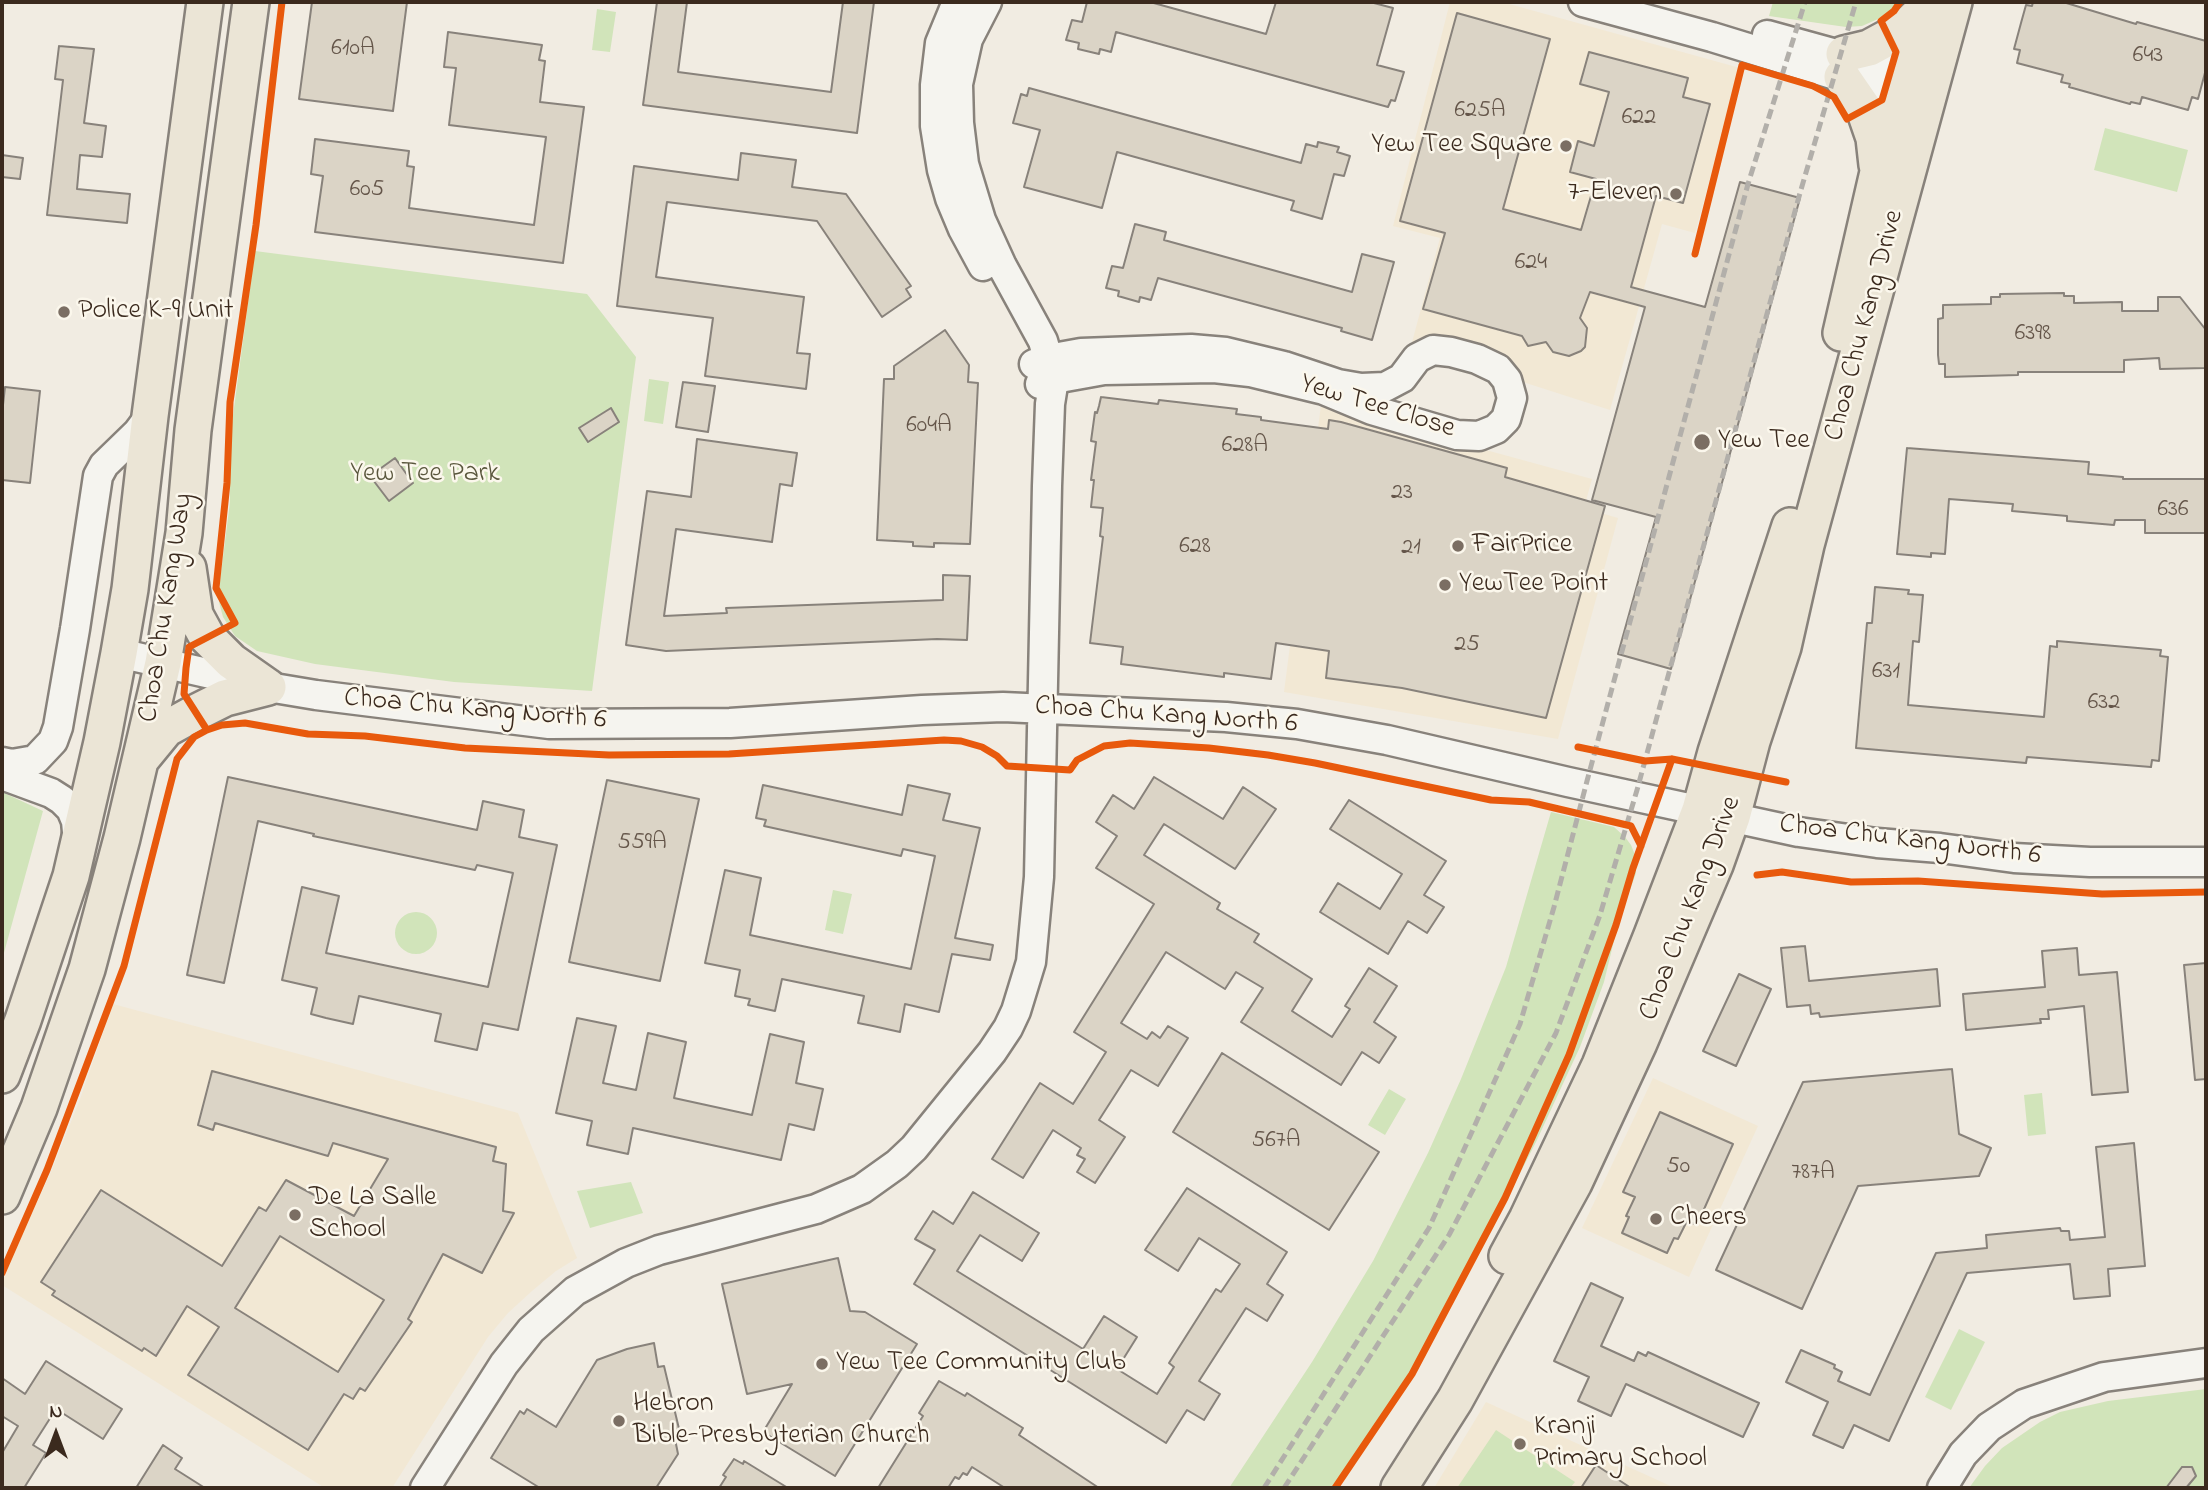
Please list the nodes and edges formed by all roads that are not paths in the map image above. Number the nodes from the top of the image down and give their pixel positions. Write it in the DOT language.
graph roads {
  1 [pos="205,2"];
  2 [pos="251,2"];
  3 [pos="957,2"];
  4 [pos="987,2"];
  5 [pos="1583,2"];
  6 [pos="1643,2"];
  7 [pos="1937,3"];
  8 [pos="1843,66"];
  9 [pos="1918,86"];
  10 [pos="1878,172"];
  11 [pos="1045,378"];
  12 [pos="150,416"];
  13 [pos="184,533"];
  14 [pos="119,653"];
  15 [pos="163,663"];
  16 [pos="268,687"];
  17 [pos="1042,709"];
  18 [pos="141,759"];
  19 [pos="2,762"];
  20 [pos="2,775"];
  21 [pos="1716,814"];
  22 [pos="79,845"];
  23 [pos="2206,862"];
  24 [pos="2,1074"];
  25 [pos="2,1196"];
  26 [pos="2206,1363"];
  27 [pos="425,1488"];
  28 [pos="1372,1488"];
  29 [pos="1399,1488"];
  30 [pos="1942,1488"];
  1 -- 12 [label="main road, Choa Chu Kang Way"];
  2 -- 13 [label="main road, Choa Chu Kang Way"];
  3 -- 11 [label="street"];
  4 -- 11 [label="street"];
  5 -- 8 [label="street"];
  6 -- 8 [label="street"];
  7 -- 8 [label="main road"];
  7 -- 9 [label="main road, Choa Chu Kang Drive"];
  8 -- 9 [label="street"];
  8 -- 10 [label="main road"];
  9 -- 10 [label="main road, Choa Chu Kang Drive"];
  9 -- 21 [label="main road, Choa Chu Kang Drive"];
  10 -- 21 [label="main road, Choa Chu Kang Drive"];
  11 -- 11 [label="street, Yew Tee Close"];
  11 -- 17 [label="street"];
  12 -- 14 [label="main road, Choa Chu Kang Way"];
  12 -- 19 [label="street"];
  13 -- 15 [label="main road, Choa Chu Kang Way"];
  13 -- 16 [label="main road"];
  14 -- 15 [label="street, Choa Chu Kang North 6"];
  14 -- 22 [label="main road, Choa Chu Kang Way"];
  15 -- 16 [label="street, Choa Chu Kang North 6"];
  15 -- 18 [label="main road, Choa Chu Kang Way"];
  16 -- 17 [label="street, Choa Chu Kang North 6"];
  16 -- 18 [label="main road"];
  17 -- 21 [label="street, Choa Chu Kang North 6"];
  17 -- 27 [label="street"];
  18 -- 25 [label="main road, Choa Chu Kang Way"];
  20 -- 22 [label="street"];
  21 -- 23 [label="street, Choa Chu Kang North 6"];
  21 -- 28 [label="main road, Choa Chu Kang Drive"];
  21 -- 29 [label="main road, Choa Chu Kang Drive"];
  22 -- 24 [label="main road, Choa Chu Kang Way"];
  26 -- 30 [label="street"];
}
